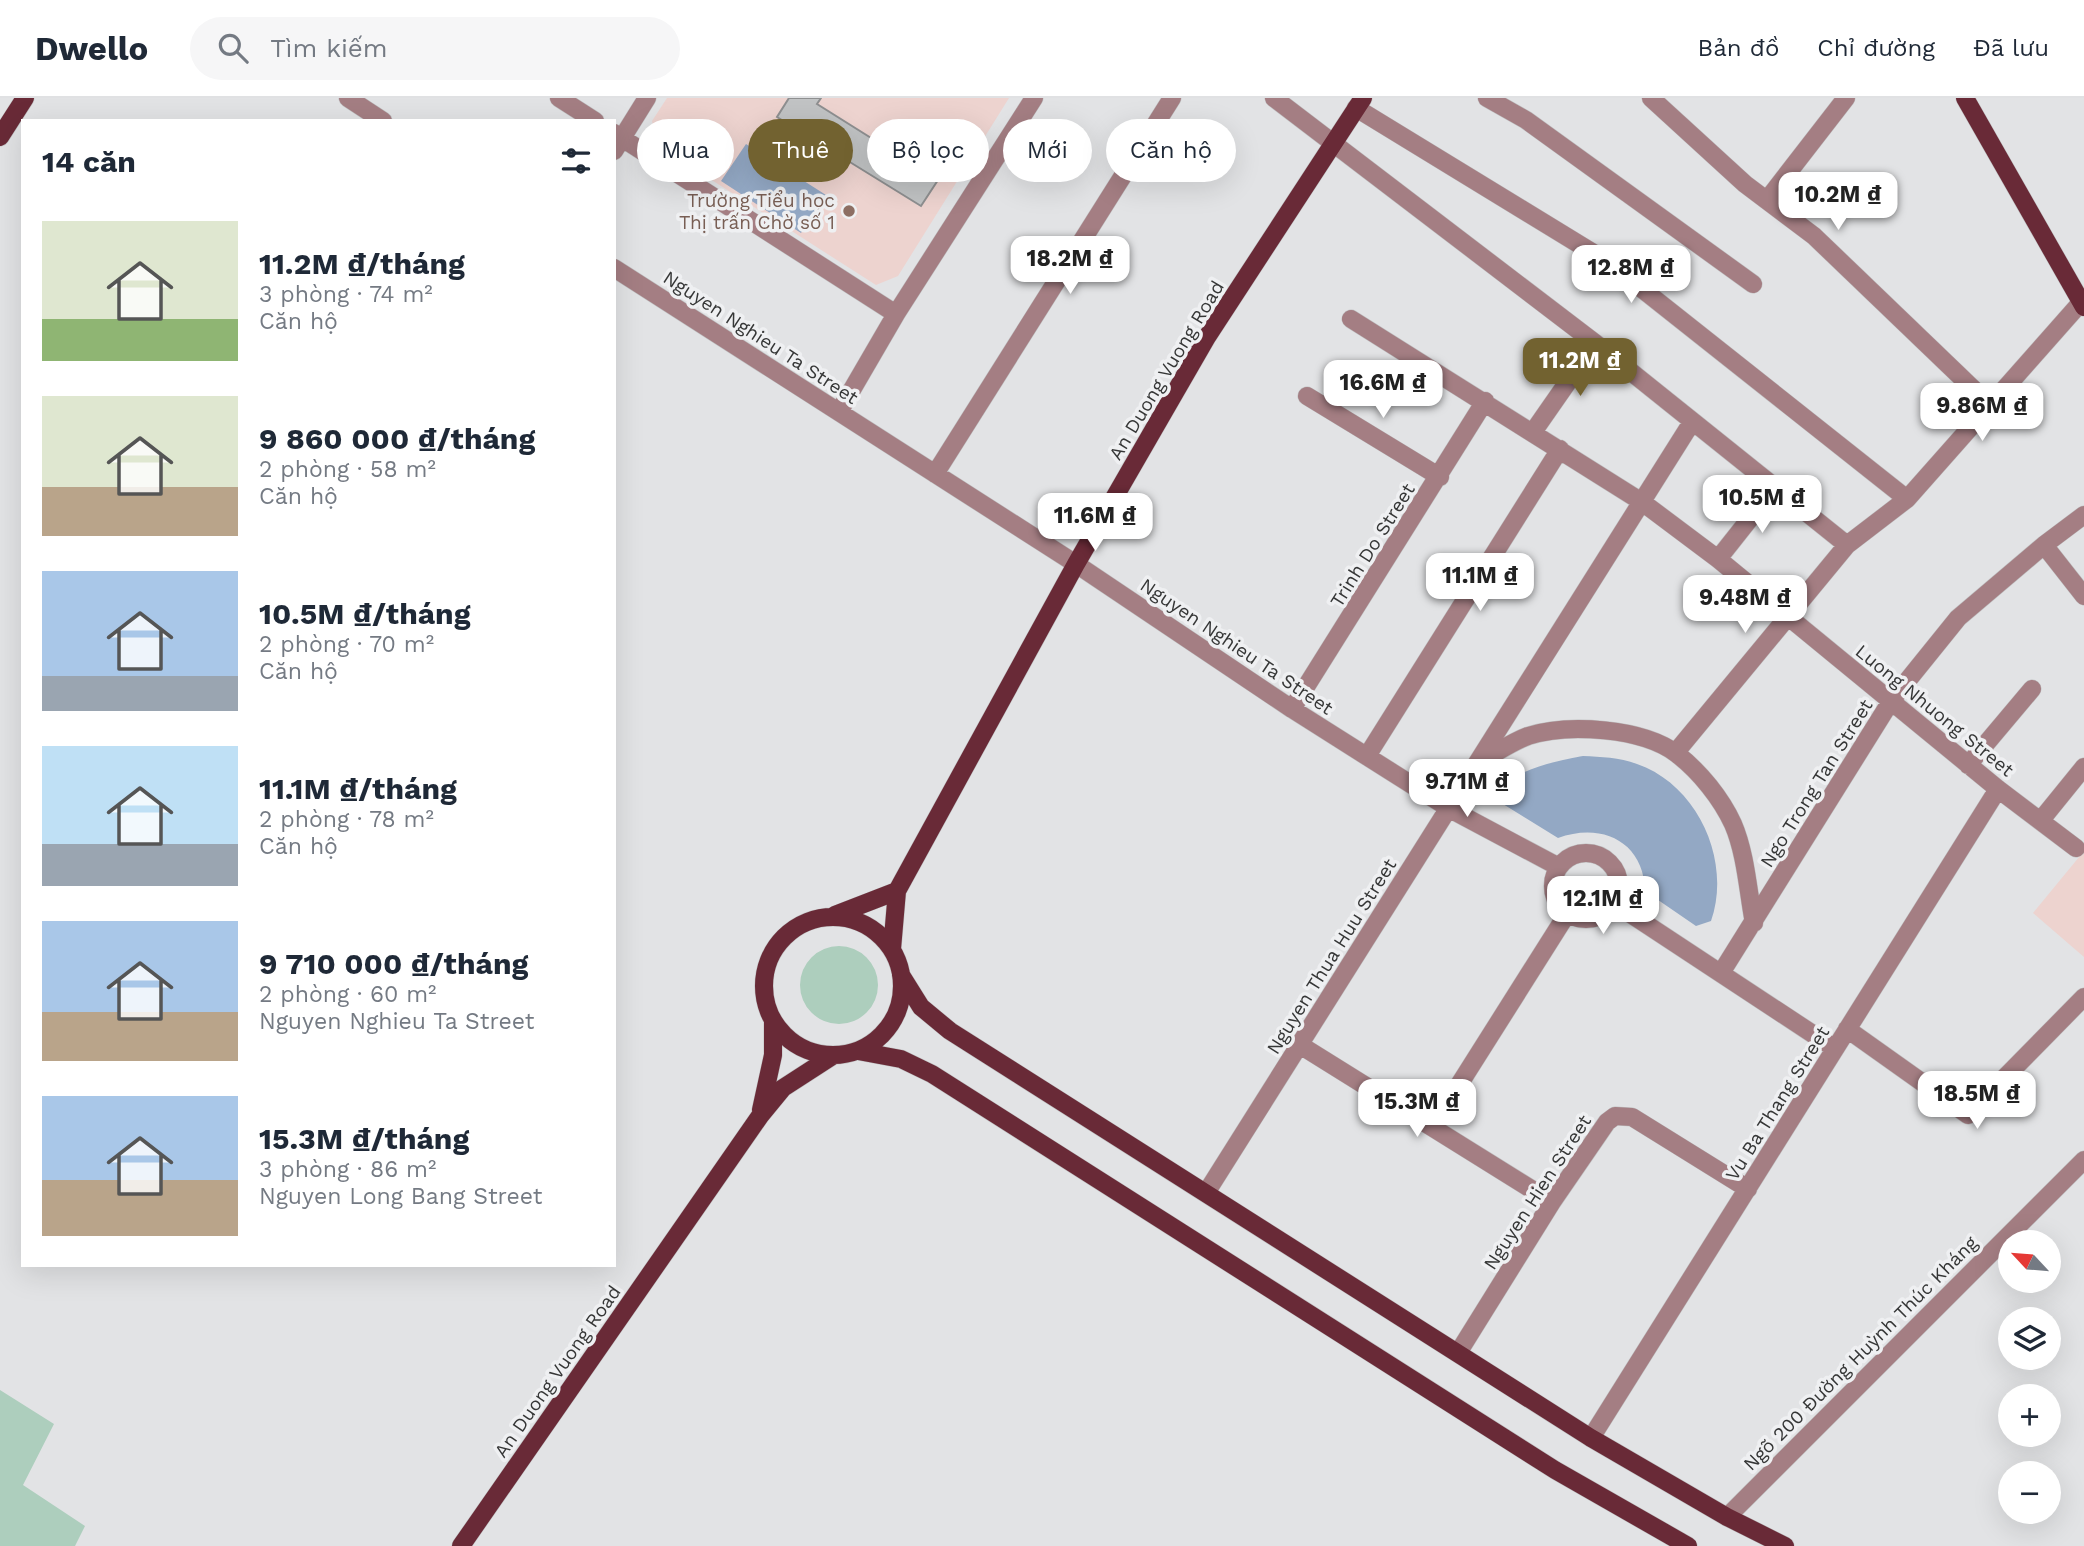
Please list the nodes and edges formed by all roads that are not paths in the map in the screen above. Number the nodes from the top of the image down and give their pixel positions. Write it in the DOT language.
graph roads {
  1 [pos="25,98"];
  2 [pos="348,98"];
  3 [pos="559,98"];
  4 [pos="647,98"];
  5 [pos="1034,98"];
  6 [pos="1172,98"];
  7 [pos="1275,98"];
  8 [pos="1487,98"];
  9 [pos="1651,98"];
  10 [pos="1846,98"];
  11 [pos="1965,98"];
  12 [pos="1360,103"];
  13 [pos="380,119"];
  14 [pos="592,119"];
  15 [pos="0,137"];
  16 [pos="617,141"];
  17 [pos="1335,142"];
  18 [pos="1766,200"];
  19 [pos="616,269"];
  20 [pos="1753,284"];
  21 [pos="2083,302"];
  22 [pos="896,314"];
  23 [pos="1351,320"];
  24 [pos="1595,343"];
  25 [pos="1307,396"];
  26 [pos="1485,401"];
  27 [pos="1990,405"];
  28 [pos="839,412"];
  29 [pos="1692,422"];
  30 [pos="1533,432"];
  31 [pos="1560,450"];
  32 [pos="935,474"];
  33 [pos="1440,477"];
  34 [pos="1775,487"];
  35 [pos="1907,499"];
  36 [pos="1642,502"];
  37 [pos="2084,515"];
  38 [pos="1847,545"];
  39 [pos="2043,545"];
  40 [pos="1718,559"];
  41 [pos="1076,564"];
  42 [pos="2084,596"];
  43 [pos="1786,615"];
  44 [pos="2032,689"];
  45 [pos="1891,701"];
  46 [pos="1292,709"];
  47 [pos="1676,752"];
  48 [pos="1367,756"];
  49 [pos="1480,762"];
  50 [pos="1968,765"];
  51 [pos="2084,767"];
  52 [pos="1998,789"];
  53 [pos="1450,808"];
  54 [pos="2041,820"];
  55 [pos="2076,848"];
  56 [pos="1559,867"];
  57 [pos="897,891"];
  58 [pos="1614,903"];
  59 [pos="1567,914"];
  60 [pos="831,916"];
  61 [pos="1754,923"];
  62 [pos="892,949"];
  63 [pos="1721,973"];
  64 [pos="901,975"];
  65 [pos="2084,997"];
  66 [pos="773,1022"];
  67 [pos="1847,1029"];
  68 [pos="1300,1045"];
  69 [pos="1834,1048"];
  70 [pos="858,1051"];
  71 [pos="834,1055"];
  72 [pos="760,1116"];
  73 [pos="1433,1126"];
  74 [pos="2084,1160"];
  75 [pos="1748,1189"];
  76 [pos="1206,1193"];
  77 [pos="1552,1202"];
  78 [pos="1458,1353"];
  79 [pos="1591,1438"];
  80 [pos="1727,1517"];
  81 [pos="461,1546"];
  82 [pos="1688,1546"];
  83 [pos="1785,1546"];
  1 -- 15 [label="main road"];
  2 -- 13 [label="street"];
  3 -- 14 [label="street"];
  4 -- 16 [label="street"];
  5 -- 22 [label="street"];
  6 -- 32 [label="street"];
  7 -- 17 [label="street"];
  8 -- 20 [label="street"];
  9 -- 18 [label="street"];
  10 -- 18 [label="street"];
  11 -- 21 [label="main road"];
  12 -- 17 [label="main road, An Duong Vuong Road"];
  12 -- 35 [label="street"];
  16 -- 22 [label="street"];
  17 -- 24 [label="street"];
  17 -- 41 [label="main road, An Duong Vuong Road"];
  18 -- 27 [label="street"];
  19 -- 28 [label="street, Nguyen Nghieu Ta Street"];
  21 -- 27 [label="street"];
  22 -- 28 [label="street"];
  23 -- 26 [label="street, Luong Nhuong Street"];
  24 -- 29 [label="street"];
  24 -- 30 [label="street"];
  25 -- 33 [label="street"];
  26 -- 30 [label="street, Luong Nhuong Street"];
  26 -- 33 [label="street, Trinh Do Street"];
  27 -- 35 [label="street"];
  28 -- 32 [label="street, Nguyen Nghieu Ta Street"];
  29 -- 34 [label="street"];
  29 -- 36 [label="street, Nguyen Thua Huu Street"];
  30 -- 31 [label="street, Luong Nhuong Street"];
  31 -- 36 [label="street, Luong Nhuong Street"];
  31 -- 48 [label="street"];
  32 -- 41 [label="street, Nguyen Nghieu Ta Street"];
  33 -- 46 [label="street, Trinh Do Street"];
  34 -- 38 [label="street"];
  34 -- 40 [label="street"];
  35 -- 38 [label="street"];
  36 -- 40 [label="street, Luong Nhuong Street"];
  36 -- 49 [label="street, Nguyen Thua Huu Street"];
  37 -- 39 [label="street, Ngo Trong Tan Street"];
  38 -- 43 [label="street"];
  39 -- 42 [label="street"];
  39 -- 45 [label="street, Ngo Trong Tan Street"];
  40 -- 43 [label="street, Luong Nhuong Street"];
  41 -- 46 [label="street, Nguyen Nghieu Ta Street"];
  41 -- 57 [label="main road, An Duong Vuong Road"];
  43 -- 45 [label="street, Luong Nhuong Street"];
  43 -- 47 [label="street"];
  44 -- 50 [label="street"];
  45 -- 50 [label="street, Luong Nhuong Street"];
  45 -- 61 [label="street, Ngo Trong Tan Street"];
  46 -- 48 [label="street, Nguyen Nghieu Ta Street"];
  47 -- 49 [label="street"];
  47 -- 61 [label="street"];
  48 -- 53 [label="street, Nguyen Nghieu Ta Street"];
  49 -- 53 [label="street, Nguyen Thua Huu Street"];
  50 -- 52 [label="street, Luong Nhuong Street"];
  51 -- 54 [label="street"];
  52 -- 54 [label="street, Luong Nhuong Street"];
  52 -- 67 [label="street, Vu Ba Thang Street"];
  53 -- 56 [label="street, Nguyen Nghieu Ta Street"];
  53 -- 68 [label="street, Nguyen Thua Huu Street"];
  54 -- 55 [label="street, Luong Nhuong Street"];
  56 -- 58 [label="street"];
  56 -- 59 [label="street"];
  57 -- 60 [label="main road"];
  57 -- 62 [label="main road, An Duong Vuong Road"];
  58 -- 59 [label="street"];
  58 -- 63 [label="street"];
  59 -- 73 [label="street"];
  60 -- 62 [label="main road"];
  60 -- 66 [label="main road"];
  61 -- 63 [label="street, Ngo Trong Tan Street"];
  62 -- 64 [label="main road"];
  63 -- 69 [label="street"];
  64 -- 70 [label="main road"];
  64 -- 76 [label="main road"];
  65 -- 67 [label="street"];
  66 -- 71 [label="main road"];
  66 -- 72 [label="main road, An Duong Vuong Road"];
  67 -- 69 [label="street, Vu Ba Thang Street"];
  68 -- 73 [label="street"];
  68 -- 76 [label="street, Nguyen Thua Huu Street"];
  69 -- 75 [label="street, Vu Ba Thang Street"];
  70 -- 71 [label="main road"];
  70 -- 82 [label="main road"];
  71 -- 72 [label="main road, An Duong Vuong Road"];
  72 -- 81 [label="main road, An Duong Vuong Road"];
  73 -- 77 [label="street"];
  74 -- 80 [label="street, Ngõ 200 Đường Huỳnh Thúc Kháng"];
  75 -- 77 [label="street, Nguyen Hien Street"];
  75 -- 79 [label="street, Vu Ba Thang Street"];
  76 -- 78 [label="main road"];
  77 -- 78 [label="street, Nguyen Hien Street"];
  78 -- 79 [label="main road"];
  79 -- 80 [label="main road"];
  80 -- 83 [label="main road"];
}
